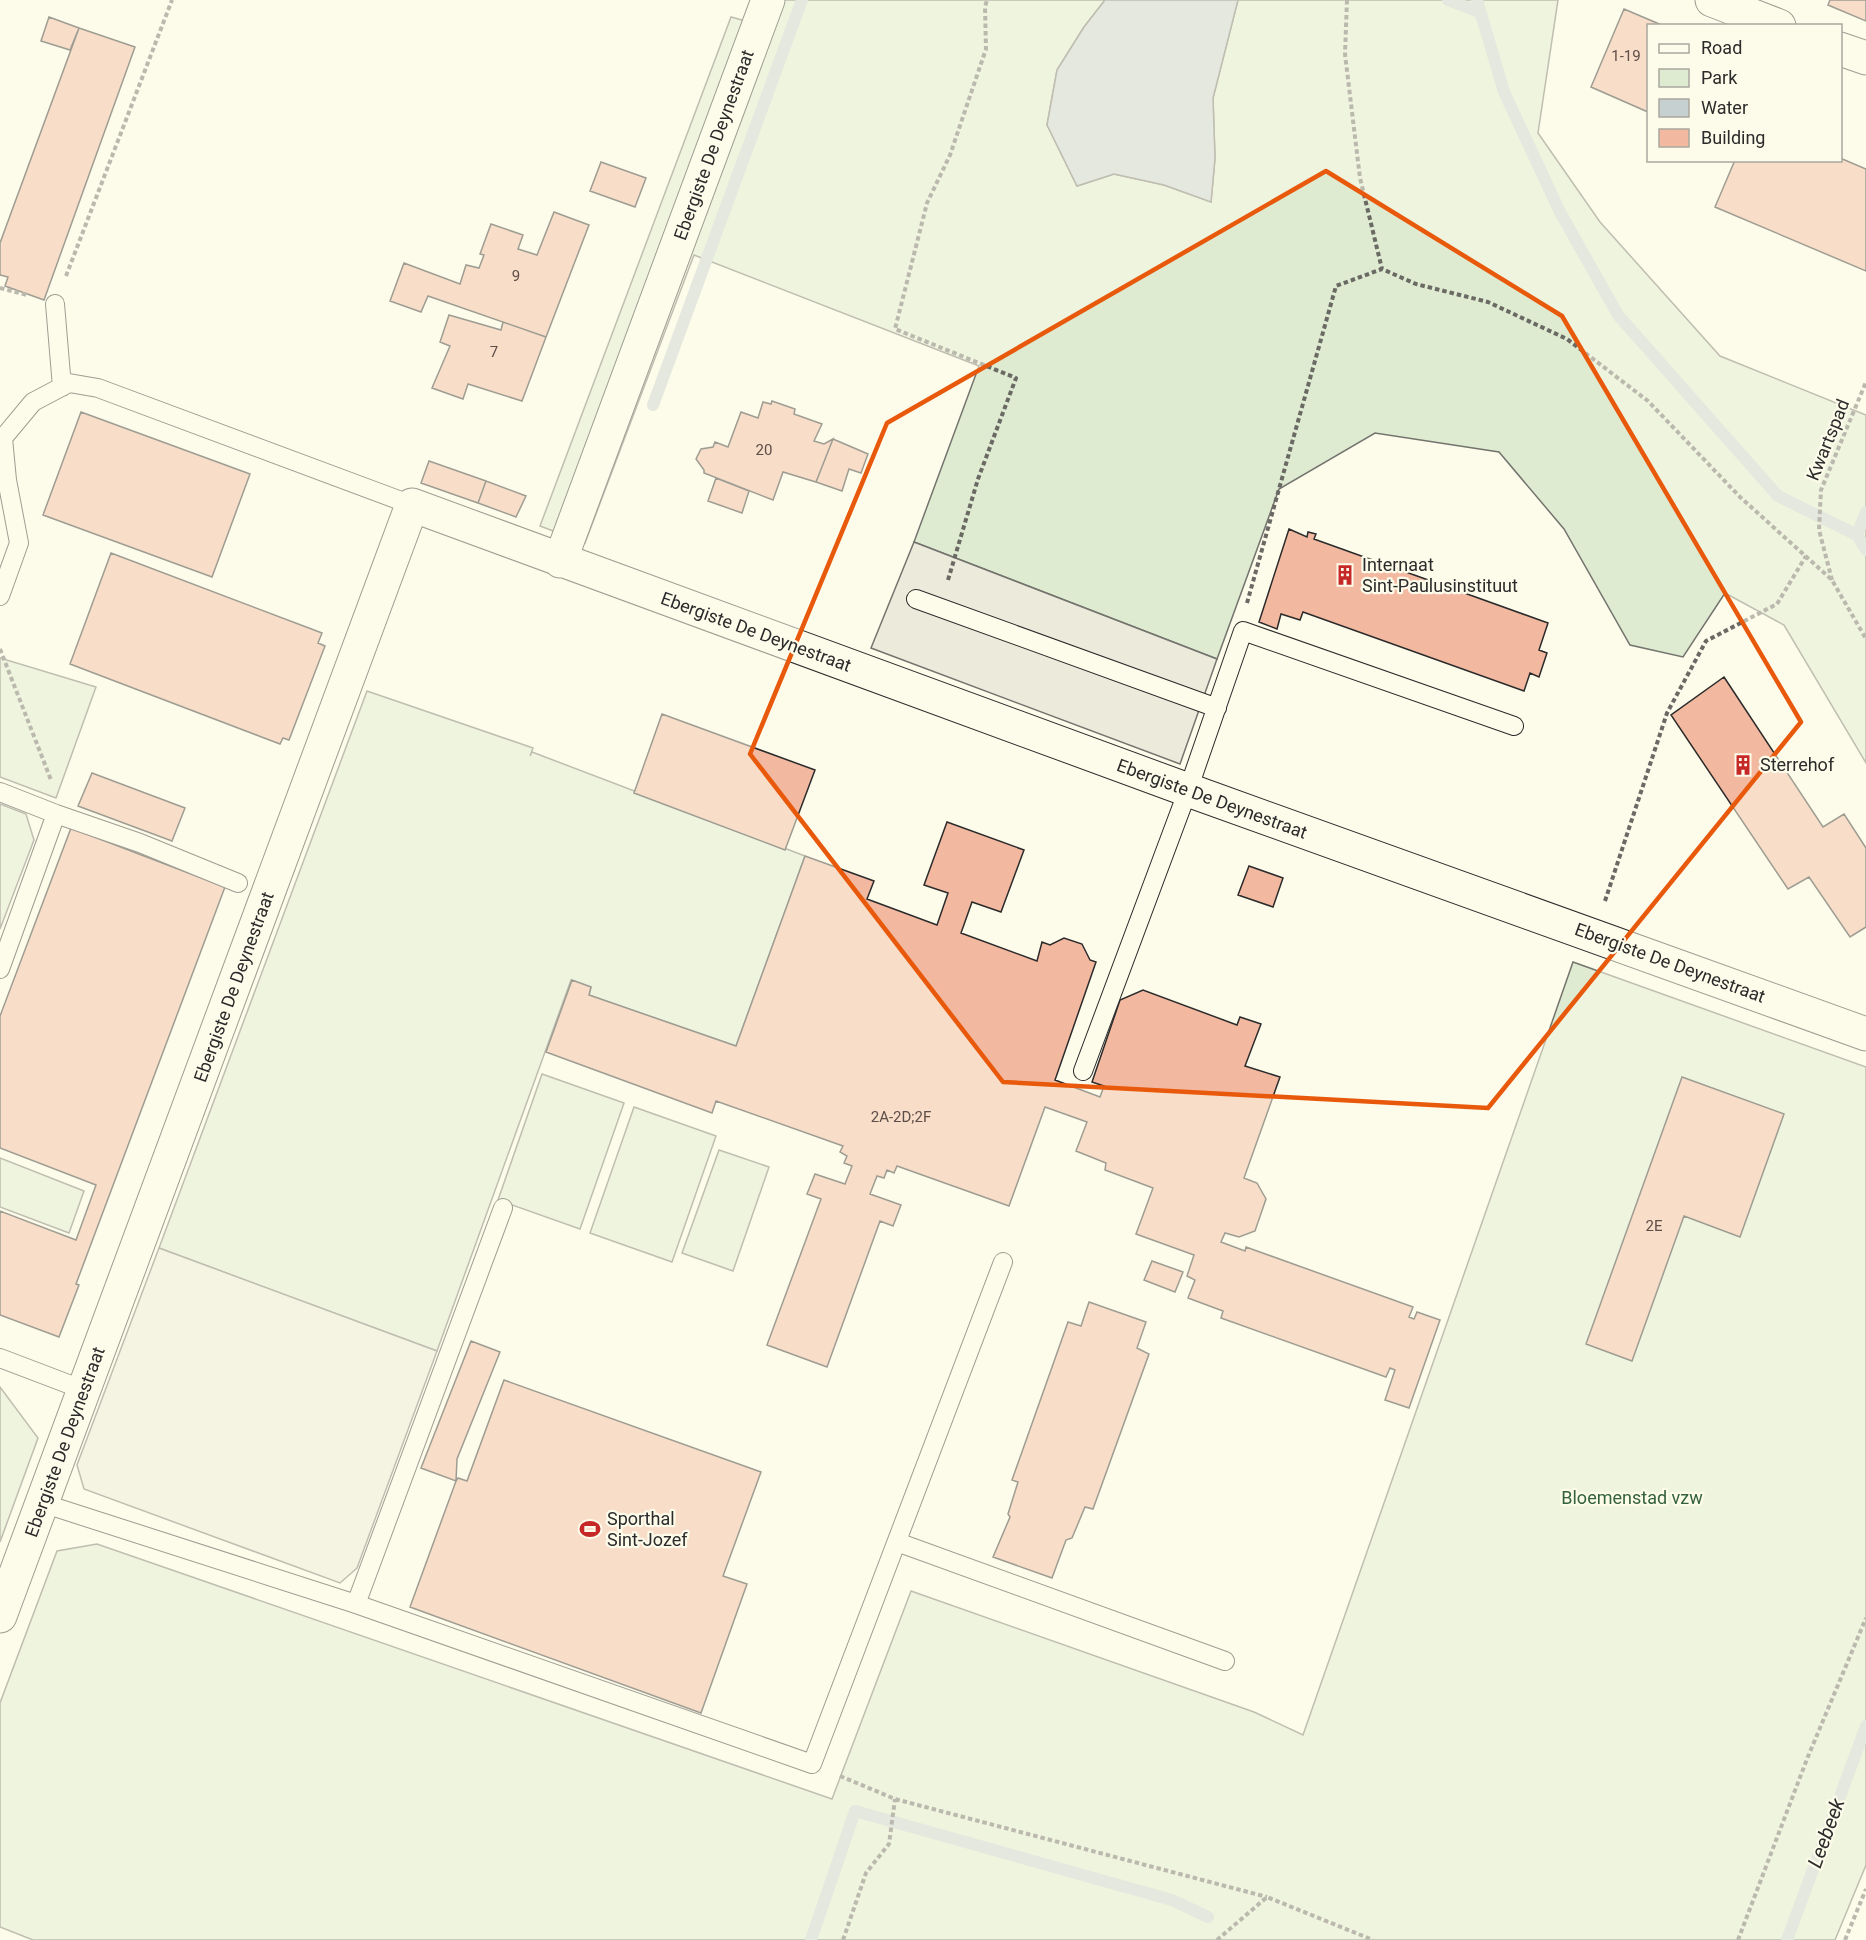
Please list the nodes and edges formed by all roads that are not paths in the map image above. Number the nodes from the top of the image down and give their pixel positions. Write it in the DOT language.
graph roads {
  1 [pos="768,0"];
  2 [pos="1712,0"];
  3 [pos="1774,24"];
  4 [pos="1842,50"];
  5 [pos="1866,58"];
  6 [pos="55,304"];
  7 [pos="62,387"];
  8 [pos="412,505"];
  9 [pos="560,561"];
  10 [pos="0,596"];
  11 [pos="916,599"];
  12 [pos="1217,708"];
  13 [pos="1514,726"];
  14 [pos="1188,790"];
  15 [pos="0,792"];
  16 [pos="56,814"];
  17 [pos="238,883"];
  18 [pos="0,969"];
  19 [pos="1866,1034"];
  20 [pos="1083,1071"];
  21 [pos="503,1208"];
  22 [pos="1003,1262"];
  23 [pos="0,1358"];
  24 [pos="84,1390"];
  25 [pos="42,1503"];
  26 [pos="897,1542"];
  27 [pos="356,1604"];
  28 [pos="0,1616"];
  29 [pos="1225,1661"];
  1 -- 9 [label="street, Ebergiste De Deynestraat"];
  2 -- 3 [label="street"];
  4 -- 5 [label="street"];
  6 -- 7 [label="lane"];
  7 -- 8 [label="lane"];
  7 -- 10 [label="lane"];
  8 -- 9 [label="street, Ebergiste De Deynestraat"];
  8 -- 24 [label="street, Ebergiste De Deynestraat"];
  9 -- 14 [label="street, Ebergiste De Deynestraat"];
  11 -- 12 [label="lane"];
  12 -- 13 [label="lane"];
  12 -- 14 [label="lane"];
  14 -- 19 [label="street, Ebergiste De Deynestraat"];
  14 -- 20 [label="lane"];
  15 -- 16 [label="lane"];
  16 -- 17 [label="lane"];
  16 -- 18 [label="lane"];
  21 -- 27 [label="lane"];
  22 -- 26 [label="lane"];
  23 -- 24 [label="lane"];
  24 -- 25 [label="street, Ebergiste De Deynestraat"];
  25 -- 27 [label="lane"];
  25 -- 28 [label="street, Ebergiste De Deynestraat"];
  26 -- 27 [label="lane"];
  26 -- 29 [label="lane"];
}
